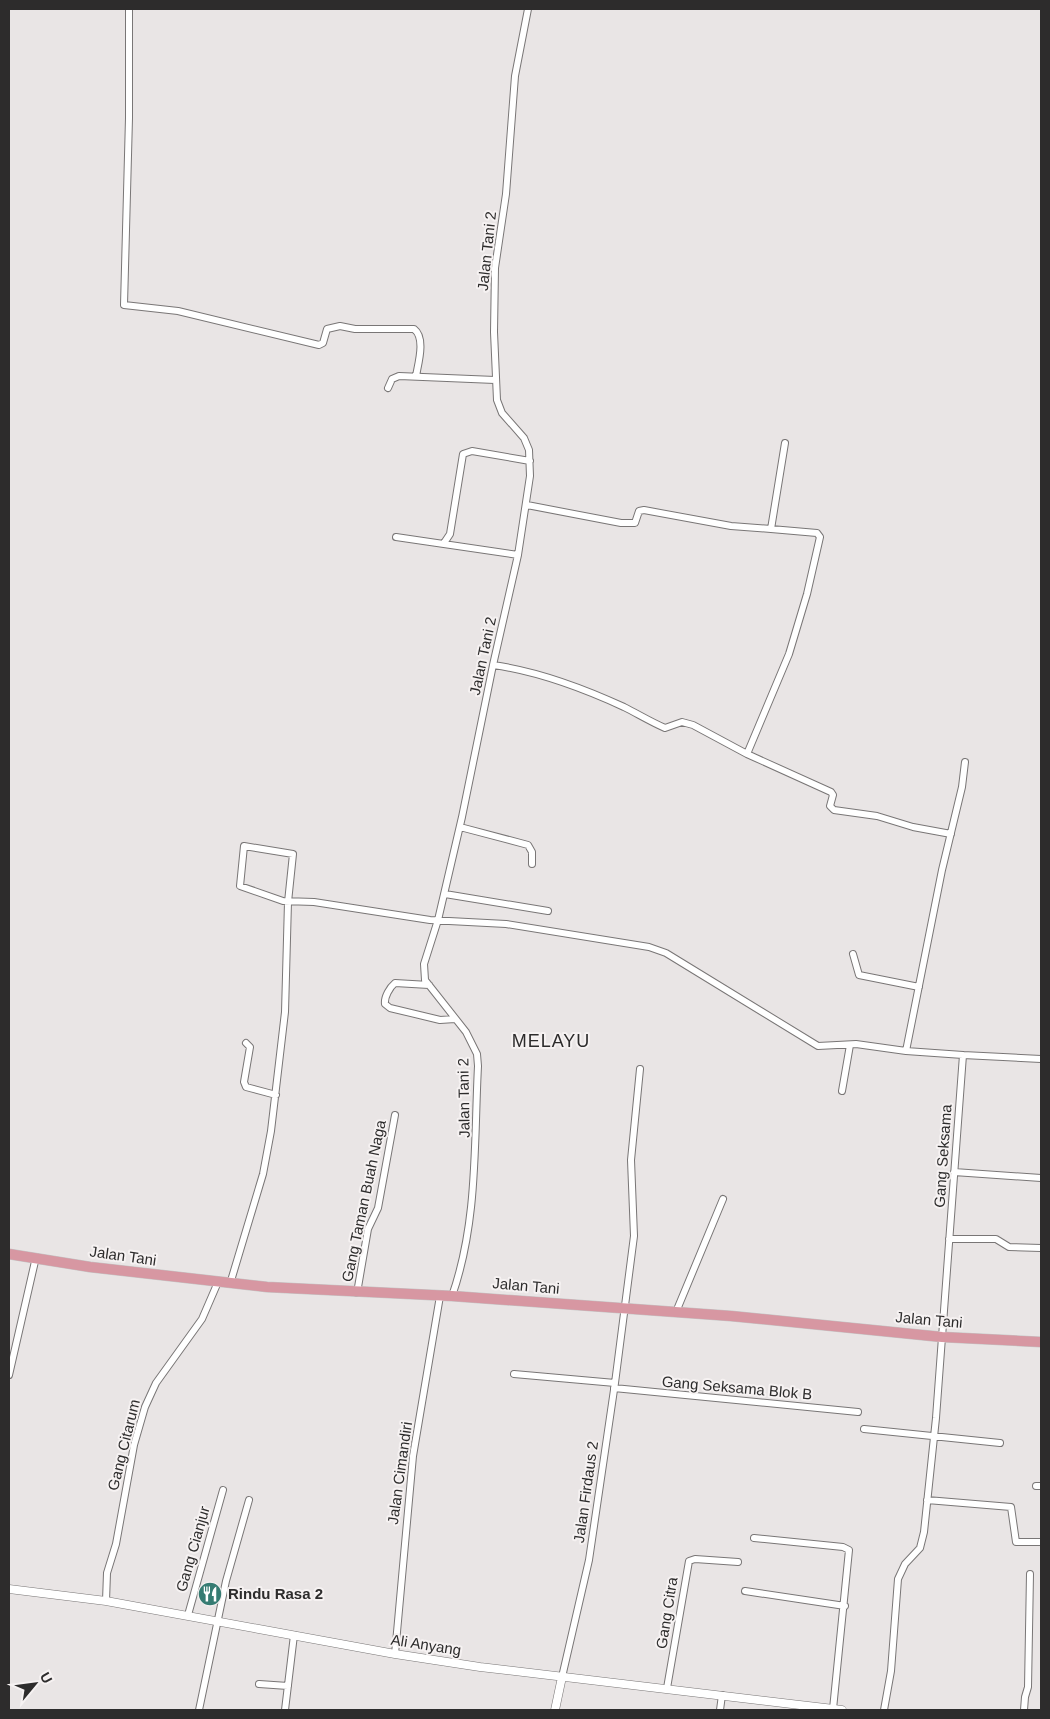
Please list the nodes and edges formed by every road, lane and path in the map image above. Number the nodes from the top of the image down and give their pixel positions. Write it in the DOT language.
graph roads {
  1 [pos="129,9"];
  2 [pos="528,9"];
  3 [pos="416,376"];
  4 [pos="495,380"];
  5 [pos="388,388"];
  6 [pos="785,443"];
  7 [pos="530,461"];
  8 [pos="527,505"];
  9 [pos="772,529"];
  10 [pos="396,537"];
  11 [pos="444,543"];
  12 [pos="518,555"];
  13 [pos="493,665"];
  14 [pos="747,754"];
  15 [pos="965,762"];
  16 [pos="460,828"];
  17 [pos="951,834"];
  18 [pos="532,864"];
  19 [pos="445,894"];
  20 [pos="288,902"];
  21 [pos="548,911"];
  22 [pos="438,920"];
  23 [pos="852,954"];
  24 [pos="429,985"];
  25 [pos="919,987"];
  26 [pos="456,1018"];
  27 [pos="246,1043"];
  28 [pos="850,1045"];
  29 [pos="906,1051"];
  30 [pos="962,1055"];
  31 [pos="1041,1059"];
  32 [pos="640,1069"];
  33 [pos="842,1091"];
  34 [pos="276,1095"];
  35 [pos="395,1114"];
  36 [pos="954,1172"];
  37 [pos="1041,1178"];
  38 [pos="723,1199"];
  39 [pos="949,1239"];
  40 [pos="1041,1248"];
  41 [pos="9,1254"];
  42 [pos="36,1258"];
  43 [pos="218,1282"];
  44 [pos="230,1284"];
  45 [pos="357,1293"];
  46 [pos="440,1296"];
  47 [pos="452,1296"];
  48 [pos="623,1308"];
  49 [pos="676,1312"];
  50 [pos="942,1337"];
  51 [pos="1041,1342"];
  52 [pos="514,1374"];
  53 [pos="9,1375"];
  54 [pos="615,1385"];
  55 [pos="858,1412"];
  56 [pos="864,1429"];
  57 [pos="934,1437"];
  58 [pos="1000,1443"];
  59 [pos="223,1490"];
  60 [pos="249,1500"];
  61 [pos="927,1500"];
  62 [pos="754,1538"];
  63 [pos="1041,1542"];
  64 [pos="738,1562"];
  65 [pos="1030,1574"];
  66 [pos="9,1588"];
  67 [pos="745,1591"];
  68 [pos="106,1601"];
  69 [pos="845,1606"];
  70 [pos="188,1615"];
  71 [pos="217,1621"];
  72 [pos="294,1635"];
  73 [pos="395,1654"];
  74 [pos="562,1677"];
  75 [pos="259,1684"];
  76 [pos="288,1686"];
  77 [pos="667,1688"];
  78 [pos="722,1695"];
  79 [pos="804,1708"];
  80 [pos="833,1709"];
  81 [pos="199,1710"];
  82 [pos="285,1710"];
  83 [pos="555,1710"];
  84 [pos="720,1710"];
  85 [pos="842,1710"];
  86 [pos="884,1710"];
  87 [pos="1024,1710"];
  1 -- 3 [label="street"];
  2 -- 4 [label="street, Jalan Tani 2"];
  3 -- 4 [label="street"];
  3 -- 5 [label="street"];
  4 -- 7 [label="street, Jalan Tani 2"];
  6 -- 9 [label="street"];
  7 -- 8 [label="street, Jalan Tani 2"];
  7 -- 11 [label="street"];
  8 -- 9 [label="street"];
  8 -- 12 [label="street, Jalan Tani 2"];
  9 -- 14 [label="street"];
  10 -- 11 [label="street"];
  11 -- 12 [label="street"];
  12 -- 13 [label="street, Jalan Tani 2"];
  13 -- 14 [label="street"];
  13 -- 16 [label="street, Jalan Tani 2"];
  14 -- 17 [label="street"];
  15 -- 17 [label="street"];
  16 -- 18 [label="street"];
  16 -- 19 [label="street, Jalan Tani 2"];
  17 -- 25 [label="street"];
  19 -- 21 [label="street"];
  19 -- 22 [label="street, Jalan Tani 2"];
  20 -- 20 [label="street"];
  20 -- 22 [label="street"];
  20 -- 34 [label="street"];
  22 -- 24 [label="street, Jalan Tani 2"];
  22 -- 28 [label="street"];
  23 -- 25 [label="street"];
  24 -- 26 [label="street, Jalan Tani 2"];
  24 -- 26 [label="street"];
  25 -- 29 [label="street"];
  26 -- 47 [label="street, Jalan Tani 2"];
  27 -- 34 [label="street"];
  28 -- 29 [label="street"];
  28 -- 33 [label="street"];
  29 -- 30 [label="street"];
  30 -- 31 [label="street"];
  30 -- 36 [label="street, Gang Seksama"];
  32 -- 48 [label="street, Jalan Firdaus 2"];
  34 -- 44 [label="street"];
  35 -- 45 [label="street, Gang Taman Buah Naga"];
  36 -- 37 [label="street"];
  36 -- 39 [label="street, Gang Seksama"];
  38 -- 49 [label="street"];
  39 -- 40 [label="street"];
  39 -- 50 [label="street, Gang Seksama"];
  41 -- 42 [label="highway, Jalan Tani"];
  42 -- 43 [label="highway, Jalan Tani"];
  42 -- 53 [label="street"];
  43 -- 44 [label="highway, Jalan Tani"];
  43 -- 68 [label="street, Gang Citarum"];
  44 -- 45 [label="highway, Jalan Tani"];
  45 -- 46 [label="highway, Jalan Tani"];
  46 -- 47 [label="highway, Jalan Tani"];
  46 -- 73 [label="street, Jalan Cimandiri"];
  47 -- 48 [label="highway, Jalan Tani"];
  48 -- 49 [label="highway, Jalan Tani"];
  48 -- 54 [label="street, Jalan Firdaus 2"];
  49 -- 50 [label="highway, Jalan Tani"];
  50 -- 51 [label="highway, Jalan Tani"];
  50 -- 57 [label="street, Gang Seksama"];
  52 -- 54 [label="street, Gang Seksama Blok B"];
  54 -- 55 [label="street, Gang Seksama Blok B"];
  54 -- 74 [label="street, Jalan Firdaus 2"];
  56 -- 57 [label="street"];
  57 -- 58 [label="street"];
  57 -- 61 [label="street, Gang Seksama"];
  59 -- 70 [label="street, Gang Cianjur"];
  60 -- 71 [label="street"];
  61 -- 63 [label="street"];
  61 -- 86 [label="street, Gang Seksama"];
  62 -- 69 [label="street"];
  64 -- 77 [label="street, Gang Citra"];
  65 -- 87 [label="street"];
  66 -- 68 [label="street, Ali Anyang"];
  67 -- 69 [label="street"];
  68 -- 70 [label="street, Ali Anyang"];
  69 -- 80 [label="street"];
  70 -- 71 [label="street, Ali Anyang"];
  71 -- 72 [label="street, Ali Anyang"];
  71 -- 81 [label="street"];
  72 -- 73 [label="street, Ali Anyang"];
  72 -- 76 [label="street"];
  73 -- 74 [label="street, Ali Anyang"];
  74 -- 77 [label="street, Ali Anyang"];
  74 -- 83 [label="street"];
  75 -- 76 [label="street"];
  76 -- 82 [label="street"];
  77 -- 78 [label="street, Ali Anyang"];
  78 -- 79 [label="street, Ali Anyang"];
  78 -- 84 [label="street"];
  79 -- 80 [label="street, Ali Anyang"];
  80 -- 85 [label="street, Ali Anyang"];
}
